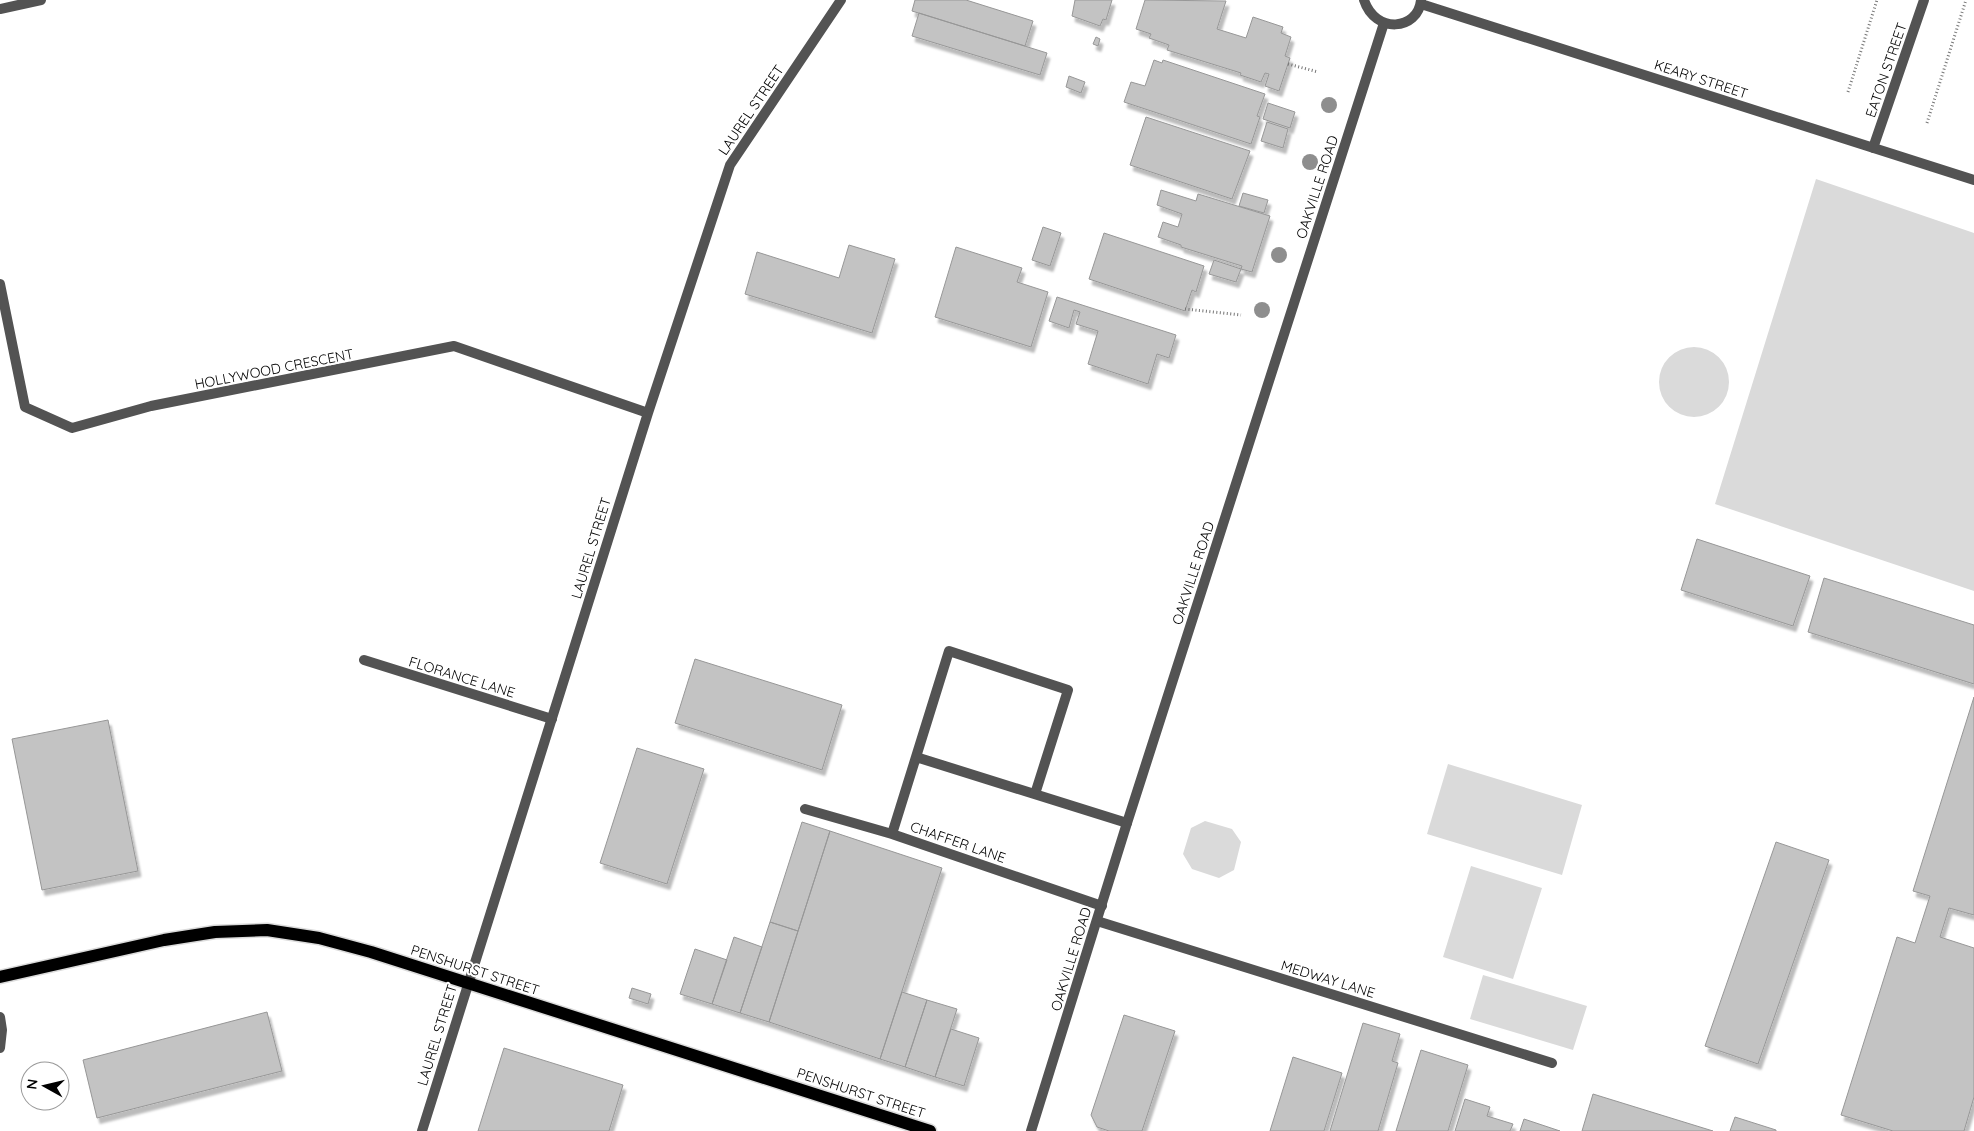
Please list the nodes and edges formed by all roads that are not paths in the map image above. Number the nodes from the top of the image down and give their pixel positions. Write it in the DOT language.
graph roads {
  1 [pos="41,0"];
  2 [pos="841,0"];
  3 [pos="1364,0"];
  4 [pos="1924,0"];
  5 [pos="1421,2"];
  6 [pos="0,9"];
  7 [pos="1384,23"];
  8 [pos="1873,148"];
  9 [pos="1974,180"];
  10 [pos="0,284"];
  11 [pos="648,413"];
  12 [pos="364,660"];
  13 [pos="552,719"];
  14 [pos="916,756"];
  15 [pos="1035,794"];
  16 [pos="804,809"];
  17 [pos="1127,823"];
  18 [pos="892,834"];
  19 [pos="1102,906"];
  20 [pos="1097,921"];
  21 [pos="0,977"];
  22 [pos="468,983"];
  23 [pos="0,1017"];
  24 [pos="0,1048"];
  25 [pos="1552,1063"];
  26 [pos="422,1131"];
  27 [pos="930,1131"];
  28 [pos="1031,1131"];
  1 -- 6 [label="street"];
  2 -- 11 [label="street, LAUREL STREET"];
  3 -- 7 [label="street"];
  4 -- 8 [label="street, EATON STREET"];
  5 -- 7 [label="street"];
  5 -- 8 [label="street, KEARY STREET"];
  7 -- 17 [label="street, OAKVILLE ROAD"];
  8 -- 9 [label="street, KEARY STREET"];
  10 -- 11 [label="street, HOLLYWOOD CRESCENT"];
  11 -- 13 [label="street, LAUREL STREET"];
  12 -- 13 [label="street, FLORANCE LANE"];
  13 -- 22 [label="street, LAUREL STREET"];
  14 -- 15 [label="street"];
  14 -- 15 [label="street"];
  14 -- 18 [label="street"];
  15 -- 17 [label="street"];
  16 -- 18 [label="street, CHAFFER LANE"];
  17 -- 19 [label="street, OAKVILLE ROAD"];
  18 -- 19 [label="street, CHAFFER LANE"];
  19 -- 20 [label="street, OAKVILLE ROAD"];
  20 -- 25 [label="street, MEDWAY LANE"];
  20 -- 28 [label="street, OAKVILLE ROAD"];
  21 -- 22 [label="main road, PENSHURST STREET"];
  22 -- 26 [label="street, LAUREL STREET"];
  22 -- 27 [label="main road, PENSHURST STREET"];
  23 -- 24 [label="street"];
}
